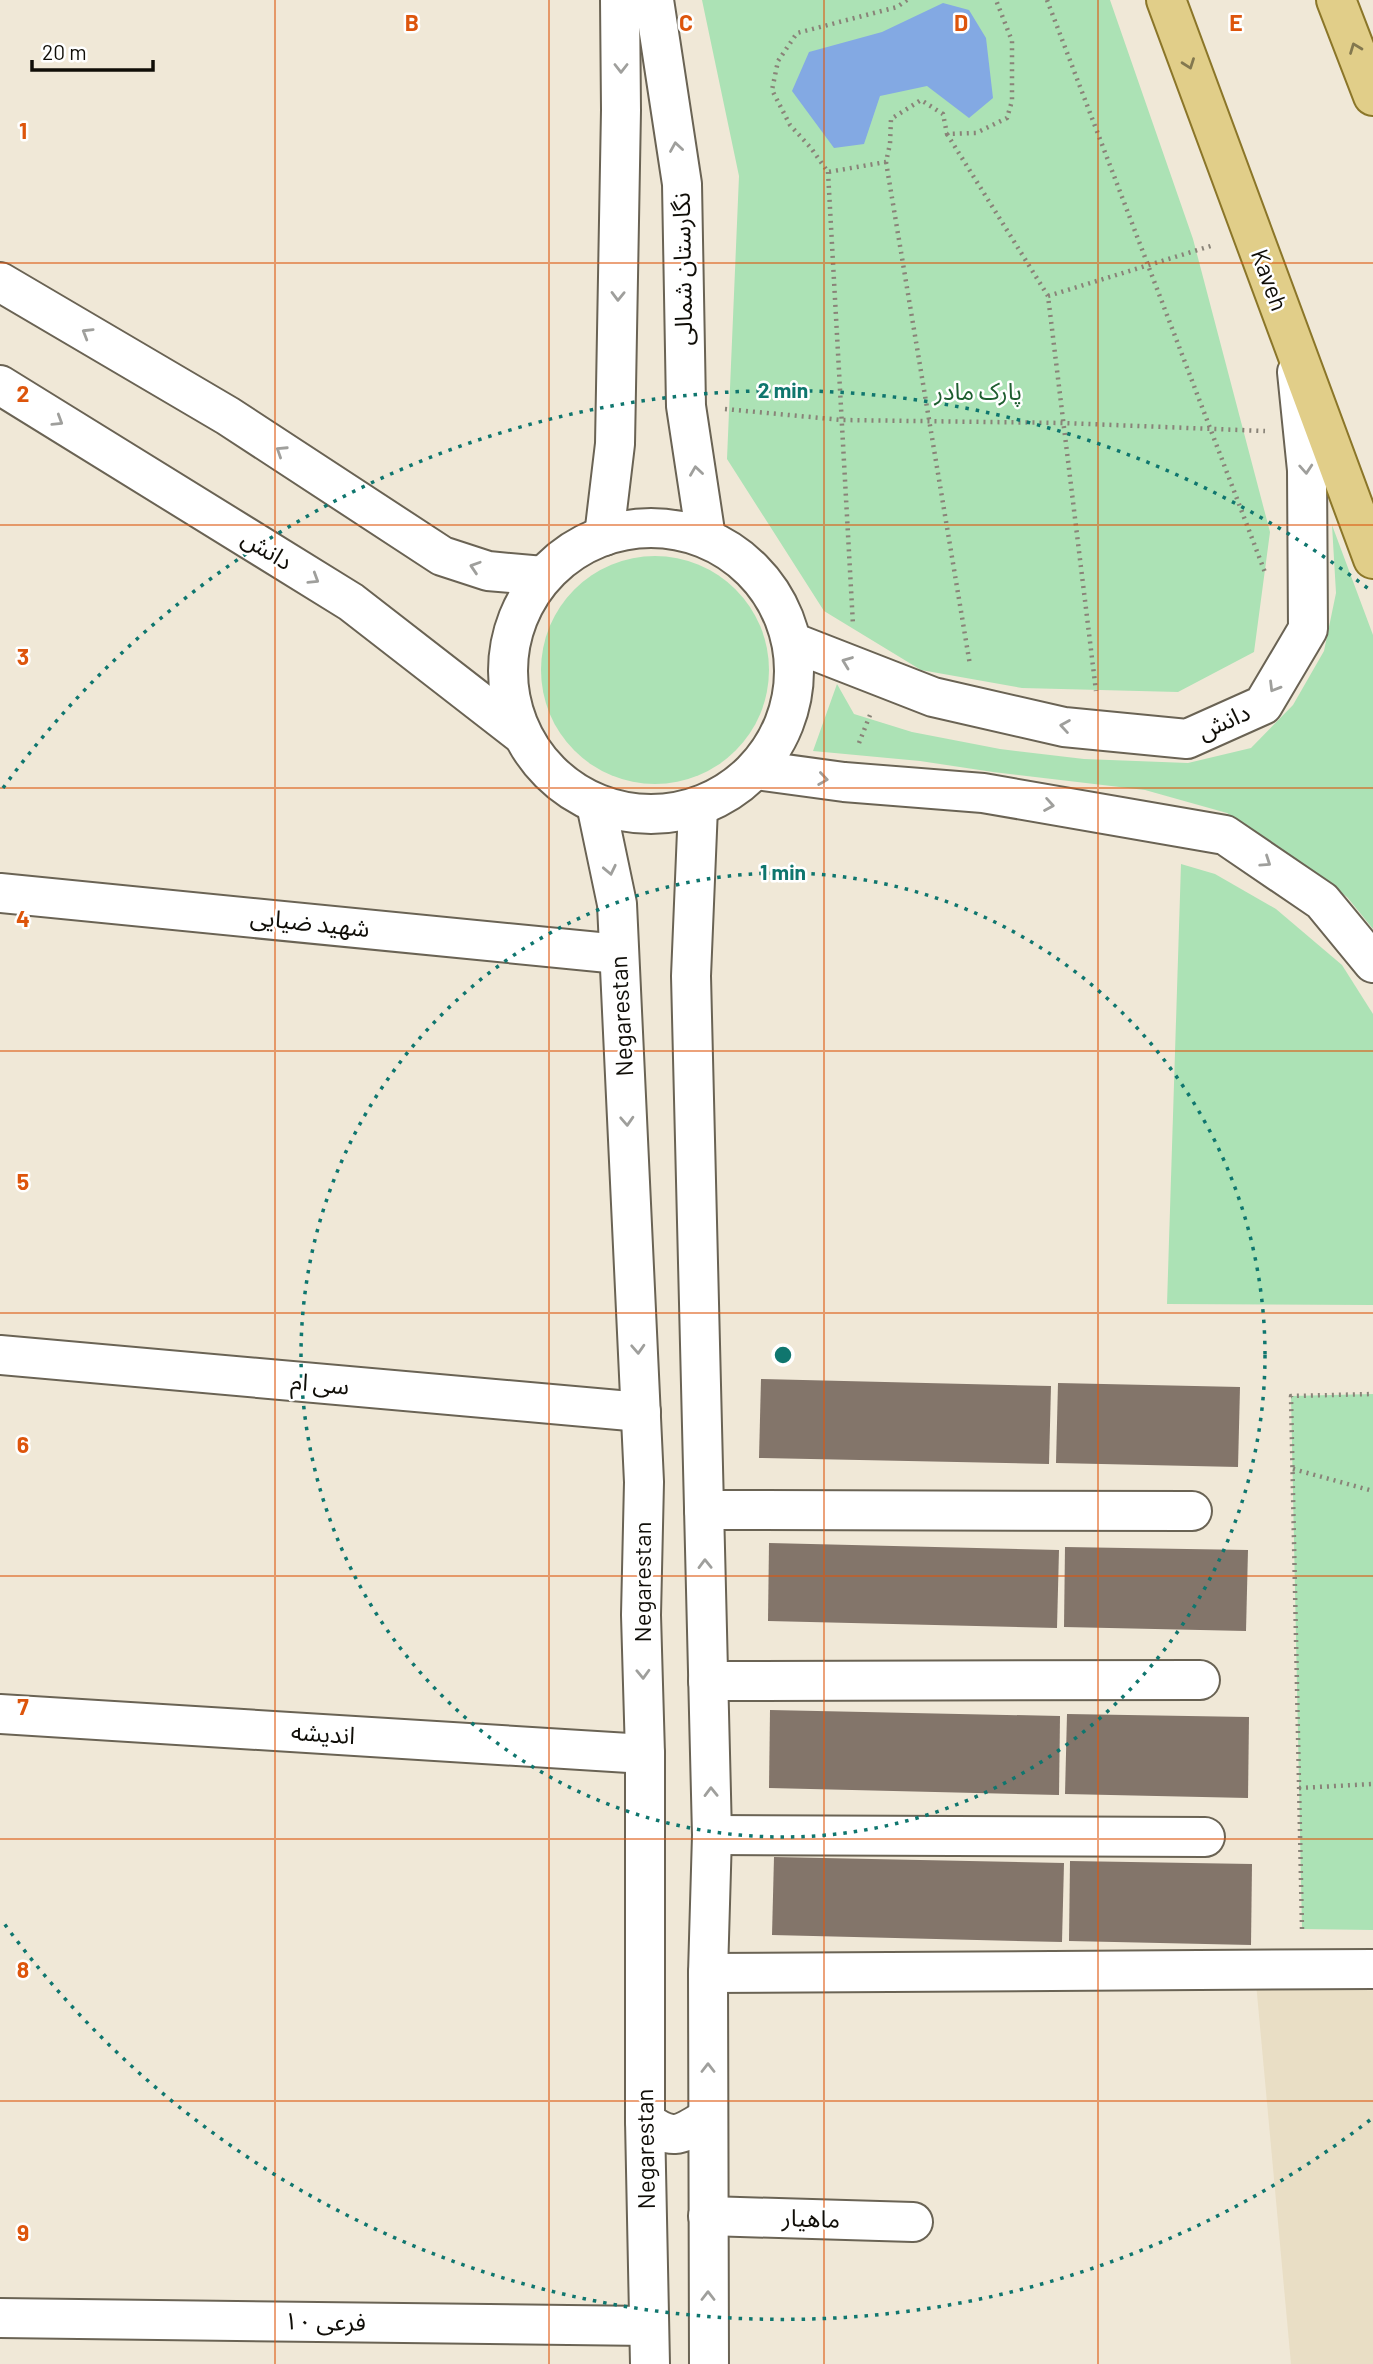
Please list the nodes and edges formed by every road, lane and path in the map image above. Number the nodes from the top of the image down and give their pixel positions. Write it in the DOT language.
graph roads {
  1 [pos="620,0"];
  2 [pos="654,0"];
  3 [pos="896,0"];
  4 [pos="907,0"];
  5 [pos="996,0"];
  6 [pos="1047,0"];
  7 [pos="1166,0"];
  8 [pos="1336,0"];
  9 [pos="898,7"];
  10 [pos="1373,96"];
  11 [pos="947,134"];
  12 [pos="886,162"];
  13 [pos="828,172"];
  14 [pos="1252,233"];
  15 [pos="1148,267"];
  16 [pos="0,282"];
  17 [pos="1048,296"];
  18 [pos="1295,352"];
  19 [pos="0,385"];
  20 [pos="686,406"];
  21 [pos="842,420"];
  22 [pos="930,423"];
  23 [pos="1063,423"];
  24 [pos="1212,429"];
  25 [pos="1303,432"];
  26 [pos="604,536"];
  27 [pos="706,538"];
  28 [pos="1373,559"];
  29 [pos="543,576"];
  30 [pos="1270,586"];
  31 [pos="792,642"];
  32 [pos="870,671"];
  33 [pos="977,708"];
  34 [pos="1101,730"];
  35 [pos="521,734"];
  36 [pos="756,770"];
  37 [pos="844,782"];
  38 [pos="596,804"];
  39 [pos="698,807"];
  40 [pos="0,893"];
  41 [pos="620,954"];
  42 [pos="1373,963"];
  43 [pos="0,1355"];
  44 [pos="1373,1394"];
  45 [pos="641,1412"];
  46 [pos="1293,1469"];
  47 [pos="1373,1491"];
  48 [pos="704,1510"];
  49 [pos="1192,1511"];
  50 [pos="1200,1680"];
  51 [pos="708,1681"];
  52 [pos="0,1714"];
  53 [pos="645,1754"];
  54 [pos="1373,1784"];
  55 [pos="1299,1787"];
  56 [pos="712,1835"];
  57 [pos="1205,1837"];
  58 [pos="1314,1930"];
  59 [pos="1373,1969"];
  60 [pos="708,1973"];
  61 [pos="708,2118"];
  62 [pos="645,2121"];
  63 [pos="646,2204"];
  64 [pos="708,2217"];
  65 [pos="913,2222"];
  66 [pos="0,2318"];
  67 [pos="649,2326"];
  68 [pos="650,2364"];
  69 [pos="709,2364"];
  1 -- 26 [label="main road, one-way"];
  20 -- 2 [label="main road, نگارستان شمالی, one-way"];
  3 -- 9 [label="path"];
  4 -- 9 [label="path"];
  5 -- 11 [label="path"];
  6 -- 15 [label="path"];
  7 -- 14 [label="main road, Kaveh, one-way"];
  10 -- 8 [label="main road, one-way"];
  9 -- 13 [label="path"];
  11 -- 12 [label="path"];
  11 -- 17 [label="path"];
  12 -- 13 [label="path"];
  12 -- 22 [label="path"];
  13 -- 21 [label="path"];
  14 -- 15 [label="path"];
  14 -- 18 [label="main road, Kaveh"];
  15 -- 17 [label="path"];
  15 -- 24 [label="path"];
  29 -- 16 [label="main road, one-way"];
  17 -- 23 [label="path"];
  18 -- 25 [label="main road, دانش"];
  18 -- 28 [label="main road, Kaveh"];
  19 -- 35 [label="main road, دانش, one-way"];
  20 -- 21 [label="path"];
  27 -- 20 [label="main road, نگارستان شمالی, one-way"];
  21 -- 22 [label="path"];
  21 -- 32 [label="path"];
  22 -- 23 [label="path"];
  22 -- 33 [label="path"];
  23 -- 24 [label="path"];
  23 -- 34 [label="path"];
  24 -- 25 [label="path"];
  24 -- 30 [label="path"];
  25 -- 34 [label="main road, دانش, one-way"];
  26 -- 27 [label="main road"];
  26 -- 29 [label="main road"];
  27 -- 31 [label="main road"];
  29 -- 35 [label="main road"];
  32 -- 31 [label="main road, دانش, one-way"];
  31 -- 36 [label="main road"];
  32 -- 33 [label="main road, دانش"];
  32 -- 37 [label="path"];
  34 -- 33 [label="main road, دانش, one-way"];
  35 -- 38 [label="main road"];
  36 -- 37 [label="main road, one-way"];
  36 -- 39 [label="main road"];
  37 -- 42 [label="main road, one-way"];
  38 -- 39 [label="main road"];
  38 -- 41 [label="main road, Negarestan, one-way"];
  39 -- 48 [label="main road"];
  40 -- 41 [label="main road, شهید ضیایی"];
  41 -- 45 [label="main road, Negarestan, one-way"];
  43 -- 45 [label="main road, سی ام"];
  44 -- 46 [label="path"];
  45 -- 53 [label="main road, Negarestan, one-way"];
  46 -- 47 [label="path"];
  46 -- 55 [label="path"];
  48 -- 49 [label="main road"];
  51 -- 48 [label="main road, one-way"];
  50 -- 51 [label="main road"];
  56 -- 51 [label="main road, one-way"];
  52 -- 53 [label="main road, اندیشه"];
  53 -- 62 [label="main road, Negarestan"];
  54 -- 55 [label="path"];
  55 -- 58 [label="path"];
  56 -- 57 [label="main road"];
  56 -- 60 [label="main road"];
  59 -- 60 [label="main road"];
  61 -- 60 [label="main road, one-way"];
  61 -- 62 [label="main road"];
  61 -- 64 [label="main road"];
  62 -- 63 [label="main road, Negarestan"];
  63 -- 64 [label="main road"];
  63 -- 67 [label="main road, Negarestan"];
  64 -- 65 [label="main road, ماهیار"];
  69 -- 64 [label="main road, one-way"];
  66 -- 67 [label="main road, فرعی ۱۰"];
  67 -- 68 [label="main road, Negarestan"];
}
